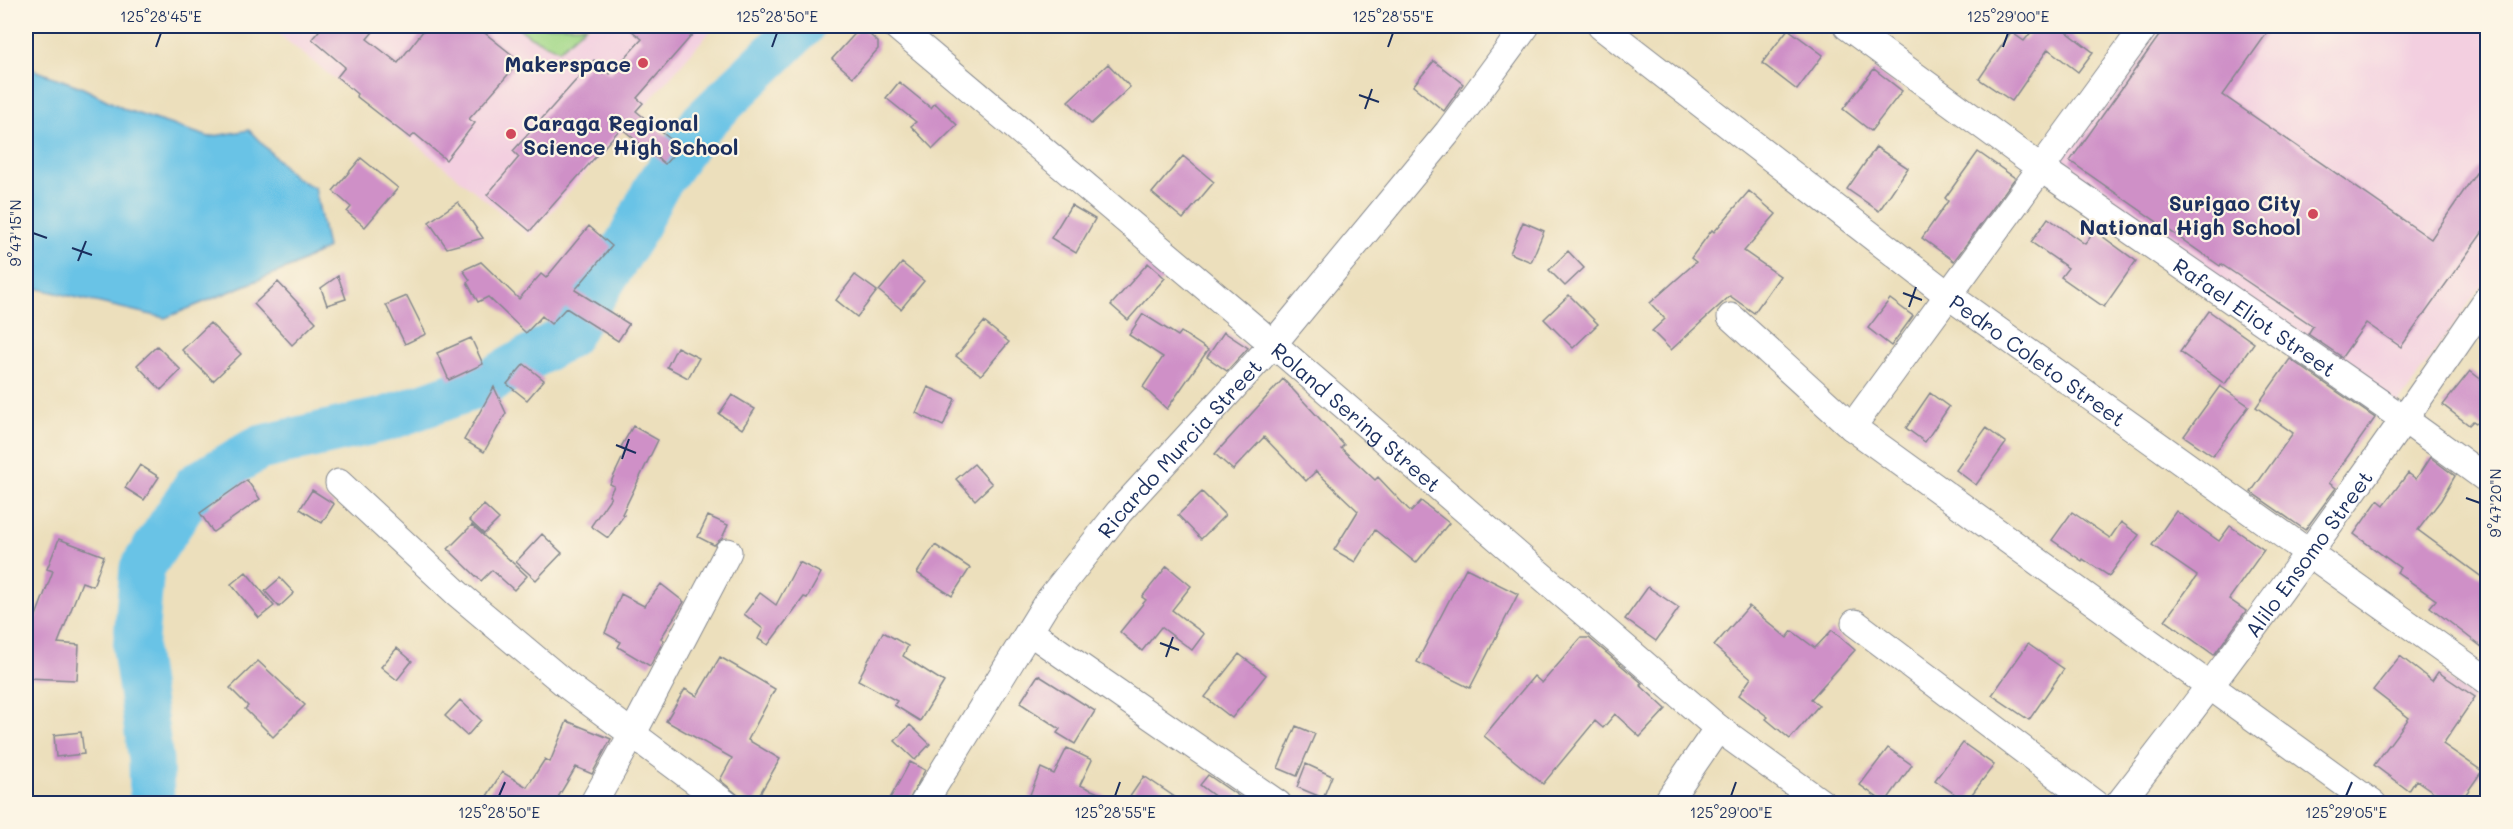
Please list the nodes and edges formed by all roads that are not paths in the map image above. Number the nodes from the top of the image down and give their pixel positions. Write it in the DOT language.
graph roads {
  1 [pos="896,26"];
  2 [pos="1526,26"];
  3 [pos="1601,26"];
  4 [pos="1847,26"];
  5 [pos="2137,28"];
  6 [pos="2042,169"];
  7 [pos="1948,295"];
  8 [pos="2487,298"];
  9 [pos="1731,317"];
  10 [pos="1273,344"];
  11 [pos="2405,420"];
  12 [pos="1852,427"];
  13 [pos="2487,480"];
  14 [pos="339,483"];
  15 [pos="728,552"];
  16 [pos="2310,553"];
  17 [pos="1855,623"];
  18 [pos="1030,632"];
  19 [pos="2487,681"];
  20 [pos="2212,686"];
  21 [pos="1718,728"];
  22 [pos="633,733"];
  23 [pos="593,804"];
  24 [pos="726,804"];
  25 [pos="923,804"];
  26 [pos="1278,804"];
  27 [pos="1666,804"];
  28 [pos="1824,804"];
  29 [pos="2095,804"];
  30 [pos="2119,804"];
  31 [pos="2373,804"];
  1 -- 10 [label="street, Roland Sering Street"];
  2 -- 10 [label="street, Ricardo Murcia Street"];
  3 -- 7 [label="street, Pedro Coleto Street"];
  4 -- 6 [label="street, Rafael Eliot Street"];
  5 -- 6 [label="street"];
  6 -- 7 [label="street"];
  6 -- 11 [label="street, Rafael Eliot Street"];
  7 -- 12 [label="street"];
  7 -- 16 [label="street, Pedro Coleto Street"];
  8 -- 11 [label="street, Alilo Ensomo Street"];
  9 -- 12 [label="street"];
  10 -- 18 [label="street, Ricardo Murcia Street"];
  10 -- 21 [label="street, Roland Sering Street"];
  11 -- 13 [label="street, Rafael Eliot Street"];
  11 -- 16 [label="street, Alilo Ensomo Street"];
  12 -- 20 [label="street"];
  14 -- 22 [label="street"];
  15 -- 22 [label="street"];
  16 -- 19 [label="street, Pedro Coleto Street"];
  16 -- 20 [label="street, Alilo Ensomo Street"];
  17 -- 29 [label="street"];
  18 -- 25 [label="street, Ricardo Murcia Street"];
  18 -- 26 [label="street"];
  20 -- 30 [label="street, Alilo Ensomo Street"];
  20 -- 31 [label="street"];
  21 -- 27 [label="street"];
  21 -- 28 [label="street, Roland Sering Street"];
  22 -- 23 [label="street"];
  22 -- 24 [label="street"];
}
